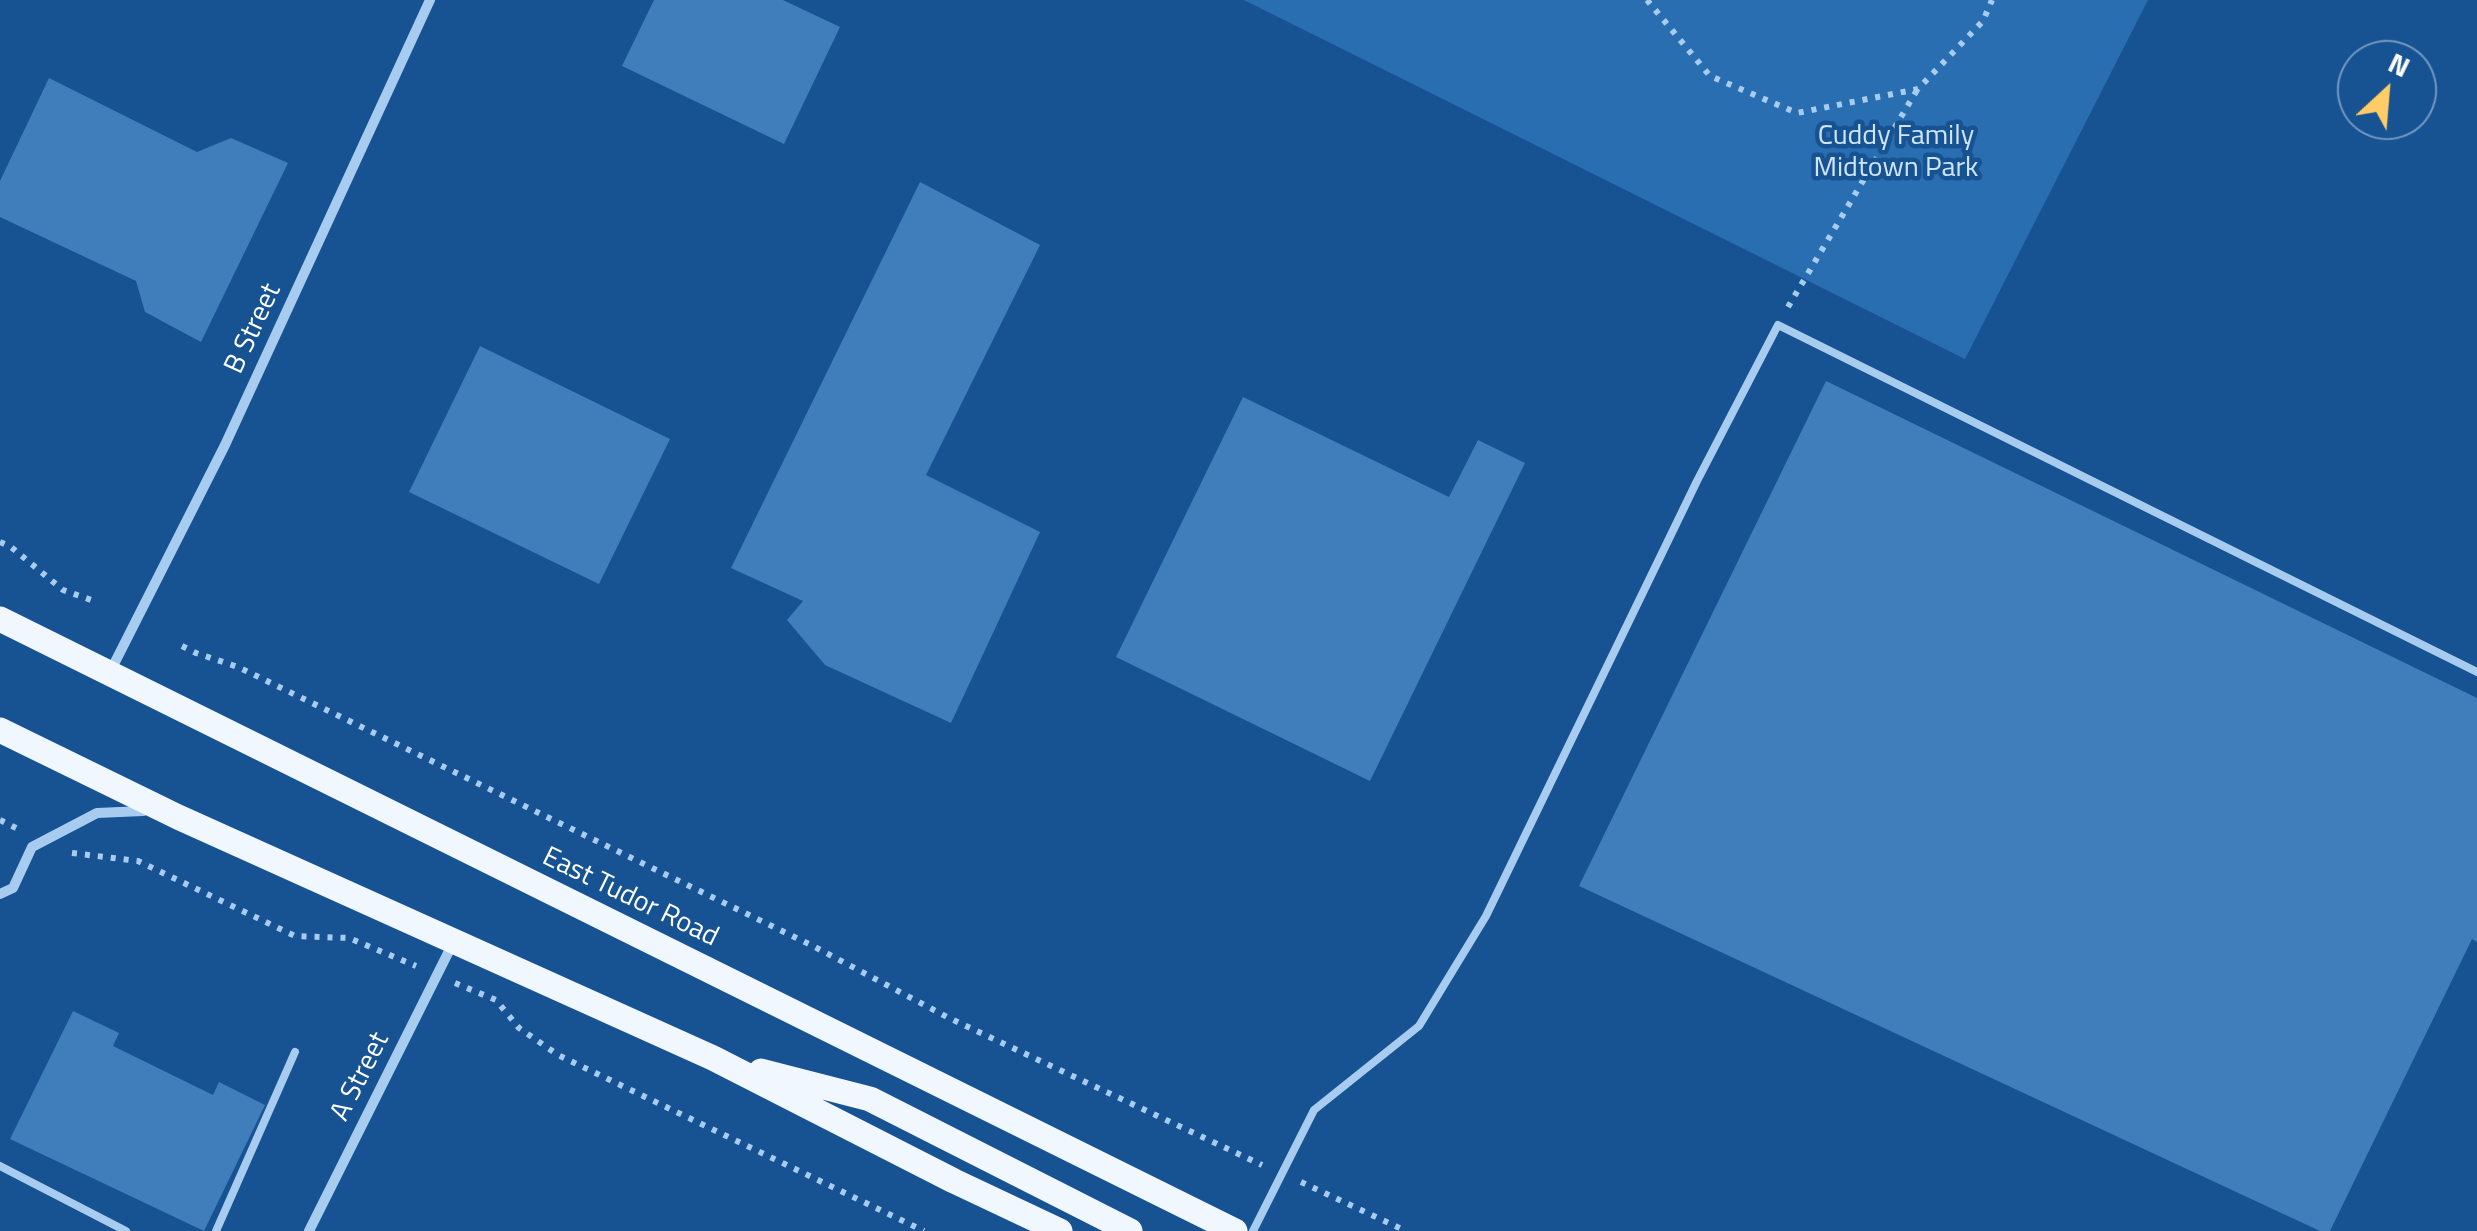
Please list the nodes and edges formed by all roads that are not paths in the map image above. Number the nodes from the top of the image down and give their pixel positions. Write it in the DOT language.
graph roads {
  1 [pos="430,0"];
  2 [pos="0,619"];
  3 [pos="2477,672"];
  4 [pos="110,673"];
  5 [pos="0,730"];
  6 [pos="178,817"];
  7 [pos="0,894"];
  8 [pos="454,942"];
  9 [pos="295,1052"];
  10 [pos="712,1058"];
  11 [pos="0,1166"];
  12 [pos="126,1231"];
  13 [pos="216,1231"];
  14 [pos="309,1231"];
  15 [pos="1060,1231"];
  16 [pos="1130,1231"];
  17 [pos="1234,1231"];
  18 [pos="1253,1231"];
  1 -- 4 [label="street, B Street"];
  2 -- 4 [label="main road, East Tudor Road"];
  3 -- 18 [label="lane"];
  4 -- 17 [label="main road, East Tudor Road"];
  5 -- 6 [label="main road"];
  6 -- 7 [label="street"];
  6 -- 8 [label="main road"];
  8 -- 10 [label="main road"];
  8 -- 14 [label="street, A Street"];
  9 -- 13 [label="lane"];
  10 -- 15 [label="main road"];
  10 -- 16 [label="main road"];
  11 -- 12 [label="lane"];
}
